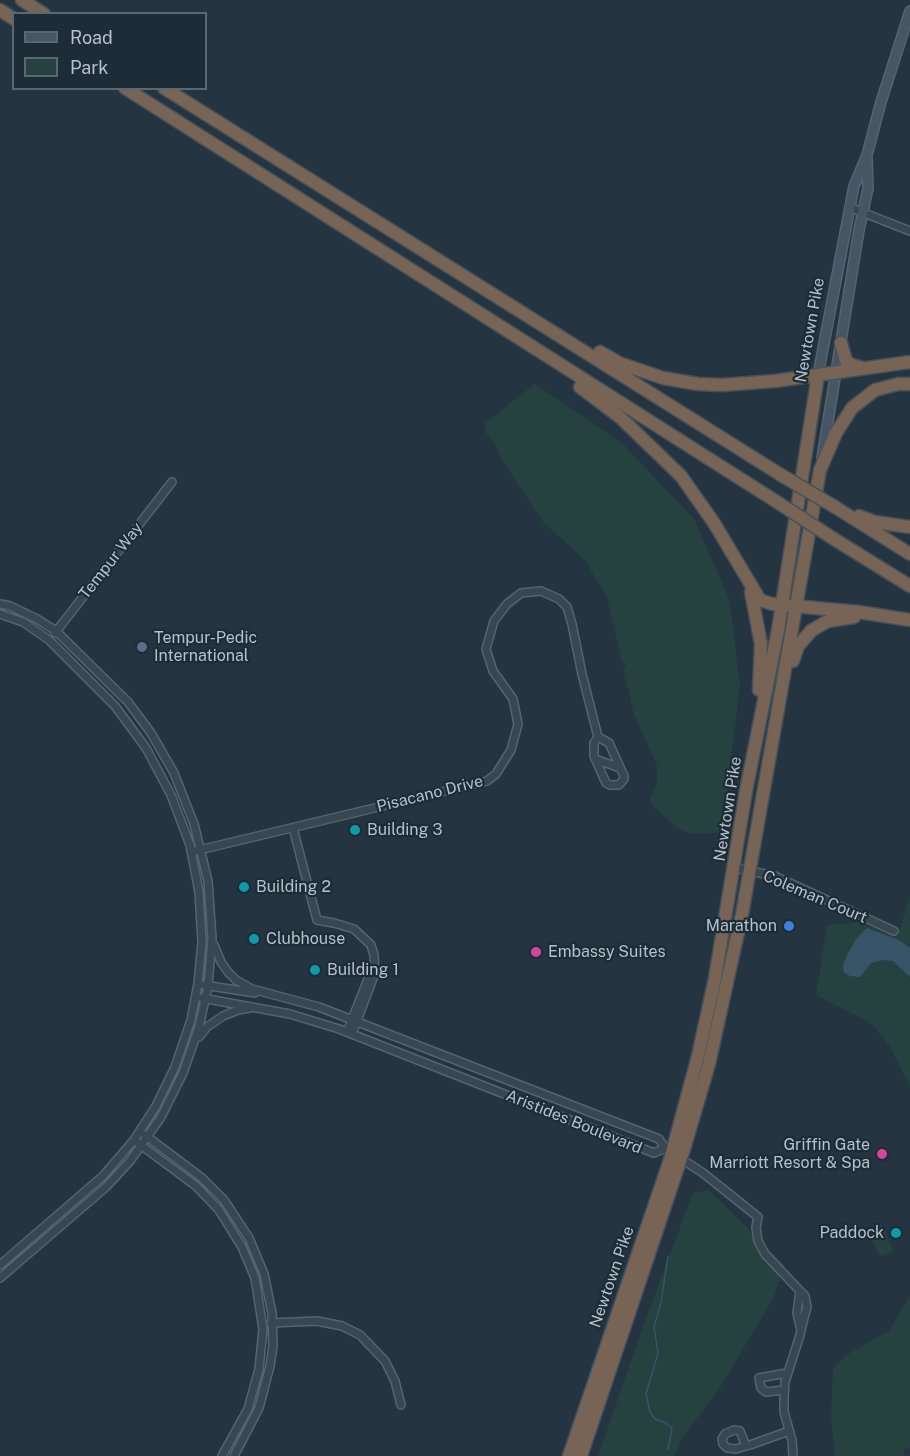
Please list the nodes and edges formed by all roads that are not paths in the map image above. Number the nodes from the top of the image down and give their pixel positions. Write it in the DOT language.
graph roads {
  1 [pos="22,0"];
  2 [pos="910,11"];
  3 [pos="41,12"];
  4 [pos="907,31"];
  5 [pos="899,44"];
  6 [pos="910,47"];
  7 [pos="128,90"];
  8 [pos="167,90"];
  9 [pos="867,155"];
  10 [pos="849,207"];
  11 [pos="863,212"];
  12 [pos="910,231"];
  13 [pos="511,305"];
  14 [pos="514,337"];
  15 [pos="842,343"];
  16 [pos="910,362"];
  17 [pos="867,367"];
  18 [pos="837,372"];
  19 [pos="818,375"];
  20 [pos="910,384"];
  21 [pos="820,470"];
  22 [pos="172,482"];
  23 [pos="835,507"];
  24 [pos="910,527"];
  25 [pos="910,554"];
  26 [pos="748,582"];
  27 [pos="910,586"];
  28 [pos="0,604"];
  29 [pos="782,605"];
  30 [pos="796,606"];
  31 [pos="0,614"];
  32 [pos="882,616"];
  33 [pos="910,620"];
  34 [pos="56,631"];
  35 [pos="49,640"];
  36 [pos="598,737"];
  37 [pos="772,746"];
  38 [pos="164,754"];
  39 [pos="595,759"];
  40 [pos="153,760"];
  41 [pos="620,768"];
  42 [pos="746,791"];
  43 [pos="293,828"];
  44 [pos="202,850"];
  45 [pos="191,852"];
  46 [pos="735,868"];
  47 [pos="750,870"];
  48 [pos="894,931"];
  49 [pos="212,938"];
  50 [pos="198,984"];
  51 [pos="208,986"];
  52 [pos="196,997"];
  53 [pos="206,998"];
  54 [pos="285,998"];
  55 [pos="266,1009"];
  56 [pos="355,1020"];
  57 [pos="350,1033"];
  58 [pos="194,1044"];
  59 [pos="140,1131"];
  60 [pos="148,1137"];
  61 [pos="134,1140"];
  62 [pos="142,1146"];
  63 [pos="673,1153"];
  64 [pos="1,1263"];
  65 [pos="9,1271"];
  66 [pos="0,1278"];
  67 [pos="273,1323"];
  68 [pos="262,1325"];
  69 [pos="787,1373"];
  70 [pos="784,1390"];
  71 [pos="401,1404"];
  72 [pos="789,1431"];
  73 [pos="746,1446"];
  74 [pos="222,1456"];
  75 [pos="234,1456"];
  76 [pos="569,1456"];
  77 [pos="580,1456"];
  78 [pos="793,1456"];
  1 -- 3 [label="highway"];
  2 -- 4 [label="main road, Newtown Pike"];
  4 -- 5 [label="main road, Newtown Pike"];
  5 -- 6 [label="main road"];
  5 -- 9 [label="main road, Newtown Pike"];
  7 -- 14 [label="highway"];
  8 -- 13 [label="highway"];
  9 -- 10 [label="main road, Newtown Pike"];
  9 -- 11 [label="main road, Newtown Pike"];
  10 -- 11 [label="street"];
  10 -- 19 [label="main road, Newtown Pike"];
  11 -- 12 [label="street"];
  11 -- 15 [label="main road, Newtown Pike"];
  13 -- 19 [label="highway"];
  13 -- 23 [label="highway, bridge"];
  14 -- 26 [label="highway"];
  14 -- 27 [label="highway, bridge"];
  15 -- 17 [label="highway"];
  15 -- 18 [label="main road, Newtown Pike"];
  16 -- 17 [label="highway"];
  17 -- 18 [label="highway"];
  18 -- 19 [label="highway"];
  18 -- 21 [label="main road, Newtown Pike"];
  19 -- 29 [label="highway, Newtown Pike"];
  20 -- 21 [label="highway"];
  21 -- 30 [label="highway, Newtown Pike"];
  22 -- 34 [label="street, Tempur Way"];
  23 -- 24 [label="highway"];
  23 -- 25 [label="highway"];
  26 -- 29 [label="highway"];
  26 -- 42 [label="highway"];
  28 -- 34 [label="street"];
  29 -- 30 [label="highway"];
  29 -- 42 [label="highway, Newtown Pike"];
  30 -- 32 [label="highway"];
  30 -- 37 [label="highway, Newtown Pike"];
  31 -- 35 [label="street"];
  32 -- 33 [label="highway"];
  32 -- 37 [label="highway"];
  34 -- 35 [label="street, Tempur Way"];
  34 -- 38 [label="street"];
  35 -- 40 [label="street"];
  36 -- 39 [label="street"];
  36 -- 41 [label="street"];
  36 -- 43 [label="street, Pisacano Drive"];
  37 -- 47 [label="highway, Newtown Pike"];
  38 -- 40 [label="street"];
  38 -- 44 [label="street"];
  39 -- 41 [label="street"];
  39 -- 41 [label="street"];
  40 -- 45 [label="street"];
  42 -- 46 [label="highway, Newtown Pike"];
  43 -- 44 [label="street, Pisacano Drive"];
  43 -- 56 [label="street"];
  44 -- 45 [label="street, Pisacano Drive"];
  44 -- 49 [label="street"];
  45 -- 50 [label="street"];
  46 -- 47 [label="street, Coleman Court"];
  46 -- 63 [label="highway, Newtown Pike"];
  47 -- 48 [label="street, Coleman Court"];
  47 -- 63 [label="highway, Newtown Pike"];
  49 -- 51 [label="street"];
  49 -- 54 [label="street, Aristides Boulevard"];
  50 -- 51 [label="street, Aristides Boulevard"];
  50 -- 52 [label="street"];
  51 -- 53 [label="street"];
  51 -- 54 [label="street, Aristides Boulevard"];
  52 -- 53 [label="street, Aristides Boulevard"];
  52 -- 59 [label="street"];
  53 -- 55 [label="street, Aristides Boulevard"];
  53 -- 58 [label="street"];
  54 -- 56 [label="street, Aristides Boulevard"];
  55 -- 57 [label="street, Aristides Boulevard"];
  55 -- 58 [label="street, Aristides Boulevard"];
  56 -- 57 [label="street"];
  56 -- 63 [label="street, Aristides Boulevard"];
  57 -- 63 [label="street, Aristides Boulevard"];
  58 -- 60 [label="street"];
  59 -- 60 [label="street"];
  59 -- 61 [label="street"];
  60 -- 62 [label="street"];
  60 -- 67 [label="street"];
  61 -- 62 [label="street"];
  61 -- 64 [label="street"];
  62 -- 65 [label="street"];
  62 -- 68 [label="street"];
  63 -- 69 [label="street"];
  63 -- 76 [label="highway, Newtown Pike"];
  63 -- 77 [label="highway, Newtown Pike"];
  64 -- 65 [label="street"];
  65 -- 66 [label="street"];
  67 -- 68 [label="street"];
  67 -- 71 [label="street"];
  67 -- 75 [label="street"];
  68 -- 74 [label="street"];
  69 -- 70 [label="street"];
  69 -- 70 [label="street"];
  70 -- 72 [label="street"];
  72 -- 73 [label="street"];
  72 -- 78 [label="street"];
}
